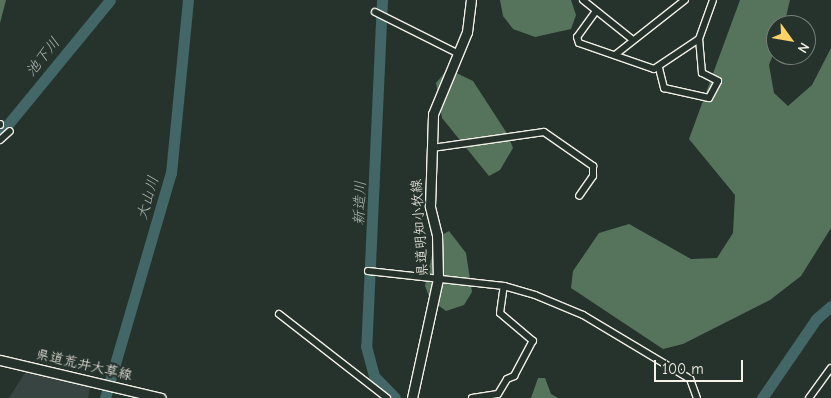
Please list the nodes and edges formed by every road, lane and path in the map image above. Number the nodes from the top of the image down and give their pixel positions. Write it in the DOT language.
graph roads {
  1 [pos="471,0"];
  2 [pos="583,0"];
  3 [pos="686,0"];
  4 [pos="713,0"];
  5 [pos="596,11"];
  6 [pos="375,12"];
  7 [pos="699,39"];
  8 [pos="633,40"];
  9 [pos="459,54"];
  10 [pos="615,55"];
  11 [pos="659,68"];
  12 [pos="10,131"];
  13 [pos="0,140"];
  14 [pos="432,148"];
  15 [pos="579,196"];
  16 [pos="368,271"];
  17 [pos="438,279"];
  18 [pos="504,286"];
  19 [pos="279,314"];
  20 [pos="0,360"];
  21 [pos="831,368"];
  22 [pos="161,398"];
  23 [pos="387,398"];
  24 [pos="412,398"];
  25 [pos="472,398"];
  26 [pos="697,398"];
  27 [pos="809,398"];
  1 -- 9 [label="main road, 県道明知小牧線"];
  2 -- 5 [label="street"];
  3 -- 8 [label="street"];
  4 -- 7 [label="street"];
  5 -- 8 [label="street"];
  5 -- 10 [label="street"];
  6 -- 9 [label="street"];
  7 -- 11 [label="street"];
  7 -- 11 [label="street"];
  8 -- 10 [label="street"];
  9 -- 14 [label="main road, 県道明知小牧線"];
  10 -- 11 [label="street"];
  12 -- 13 [label="street"];
  14 -- 15 [label="street"];
  14 -- 17 [label="main road, 県道明知小牧線"];
  16 -- 17 [label="street"];
  17 -- 18 [label="street"];
  17 -- 24 [label="main road, 県道明知小牧線"];
  18 -- 25 [label="street"];
  18 -- 26 [label="street"];
  19 -- 23 [label="street"];
  20 -- 22 [label="main road, 県道荒井大草線"];
  21 -- 27 [label="street"];
}
